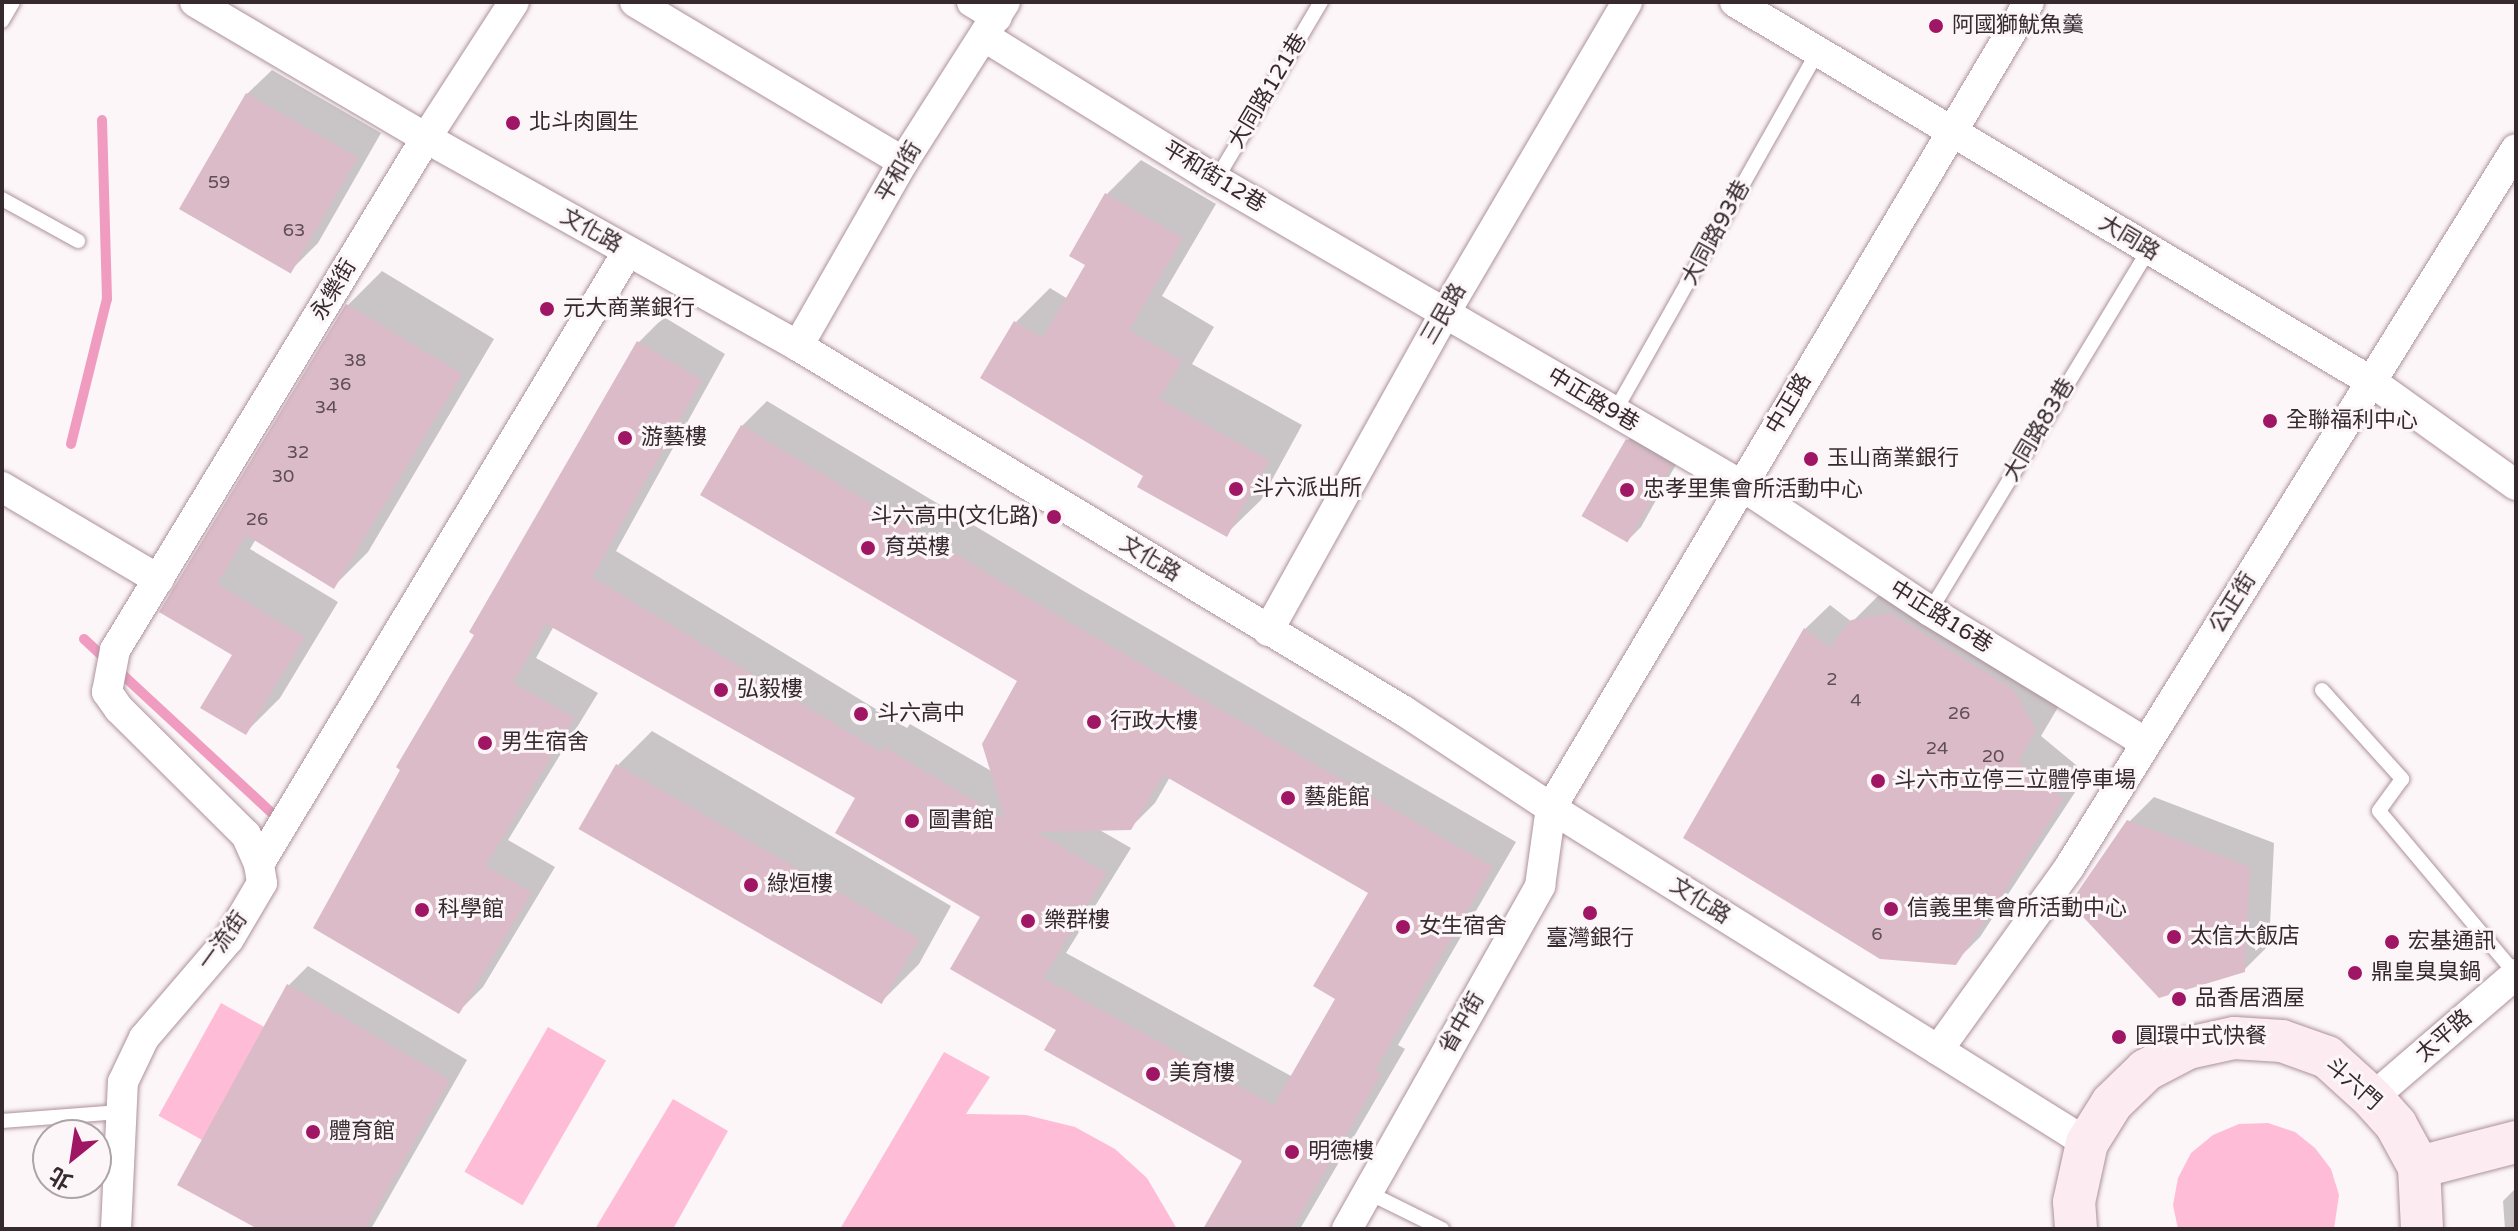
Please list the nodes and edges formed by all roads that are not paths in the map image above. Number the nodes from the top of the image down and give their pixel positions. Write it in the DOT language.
graph roads {
  1 [pos="13,2"];
  2 [pos="195,2"];
  3 [pos="514,2"];
  4 [pos="635,2"];
  5 [pos="1321,2"];
  6 [pos="1627,2"];
  7 [pos="1735,2"];
  8 [pos="2029,2"];
  9 [pos="990,15"];
  10 [pos="2,21"];
  11 [pos="1817,53"];
  12 [pos="1951,131"];
  13 [pos="426,138"];
  14 [pos="2516,149"];
  15 [pos="903,162"];
  16 [pos="1216,180"];
  17 [pos="2,199"];
  18 [pos="78,241"];
  19 [pos="2149,250"];
  20 [pos="628,251"];
  21 [pos="1446,311"];
  22 [pos="798,346"];
  23 [pos="2372,382"];
  24 [pos="1614,413"];
  25 [pos="1741,485"];
  26 [pos="2516,485"];
  27 [pos="2,487"];
  28 [pos="159,580"];
  29 [pos="1930,611"];
  30 [pos="1268,631"];
  31 [pos="2322,690"];
  32 [pos="2145,742"];
  33 [pos="1551,808"];
  34 [pos="259,864"];
  35 [pos="2516,974"];
  36 [pos="1938,1050"];
  37 [pos="2372,1098"];
  38 [pos="120,1112"];
  39 [pos="2,1121"];
  40 [pos="2516,1142"];
  41 [pos="2087,1143"];
  42 [pos="2419,1167"];
  43 [pos="1366,1192"];
  44 [pos="116,1229"];
  45 [pos="1347,1229"];
  46 [pos="1442,1229"];
  47 [pos="2076,1229"];
  48 [pos="2422,1229"];
  1 -- 10 [label="lane"];
  2 -- 13 [label="street, 文化路"];
  3 -- 13 [label="street, 永樂街"];
  4 -- 15 [label="street"];
  5 -- 16 [label="lane, 大同路121巷"];
  6 -- 21 [label="street, 三民路"];
  7 -- 11 [label="street, 大同路"];
  8 -- 12 [label="street, 中正路"];
  9 -- 15 [label="street, 平和街"];
  9 -- 16 [label="street, 平和街12巷"];
  11 -- 12 [label="street, 大同路"];
  11 -- 24 [label="lane, 大同路93巷"];
  12 -- 19 [label="street, 大同路"];
  12 -- 25 [label="street, 中正路"];
  13 -- 20 [label="street, 文化路"];
  13 -- 28 [label="street, 永樂街"];
  14 -- 23 [label="street, 公正街"];
  15 -- 22 [label="street, 平和街"];
  16 -- 21 [label="street, 平和街12巷"];
  17 -- 18 [label="lane"];
  19 -- 23 [label="street, 大同路"];
  19 -- 29 [label="lane, 大同路83巷"];
  20 -- 22 [label="street, 文化路"];
  20 -- 34 [label="street, 一流街"];
  21 -- 24 [label="street, 中正路9巷"];
  21 -- 30 [label="street, 三民路"];
  22 -- 30 [label="street, 文化路"];
  23 -- 26 [label="street, 大同路"];
  23 -- 32 [label="street, 公正街"];
  24 -- 25 [label="street, 中正路9巷"];
  25 -- 29 [label="street, 中正路16巷"];
  25 -- 33 [label="street, 中正路"];
  27 -- 28 [label="street"];
  28 -- 34 [label="street, 永樂街"];
  29 -- 32 [label="street, 中正路16巷"];
  30 -- 33 [label="street, 文化路"];
  31 -- 35 [label="lane"];
  32 -- 36 [label="street, 公正街"];
  33 -- 36 [label="street, 文化路"];
  33 -- 43 [label="street, 省中街"];
  34 -- 38 [label="street, 一流街"];
  35 -- 37 [label="street, 太平路"];
  36 -- 41 [label="street, 文化路"];
  37 -- 41 [label="street, 斗六門"];
  37 -- 42 [label="street, 斗六門"];
  38 -- 39 [label="lane"];
  38 -- 44 [label="street, 一流街"];
  40 -- 42 [label="street"];
  41 -- 47 [label="street, 斗六門"];
  42 -- 48 [label="street, 斗六門"];
  43 -- 45 [label="street, 省中街"];
  43 -- 46 [label="lane"];
}
